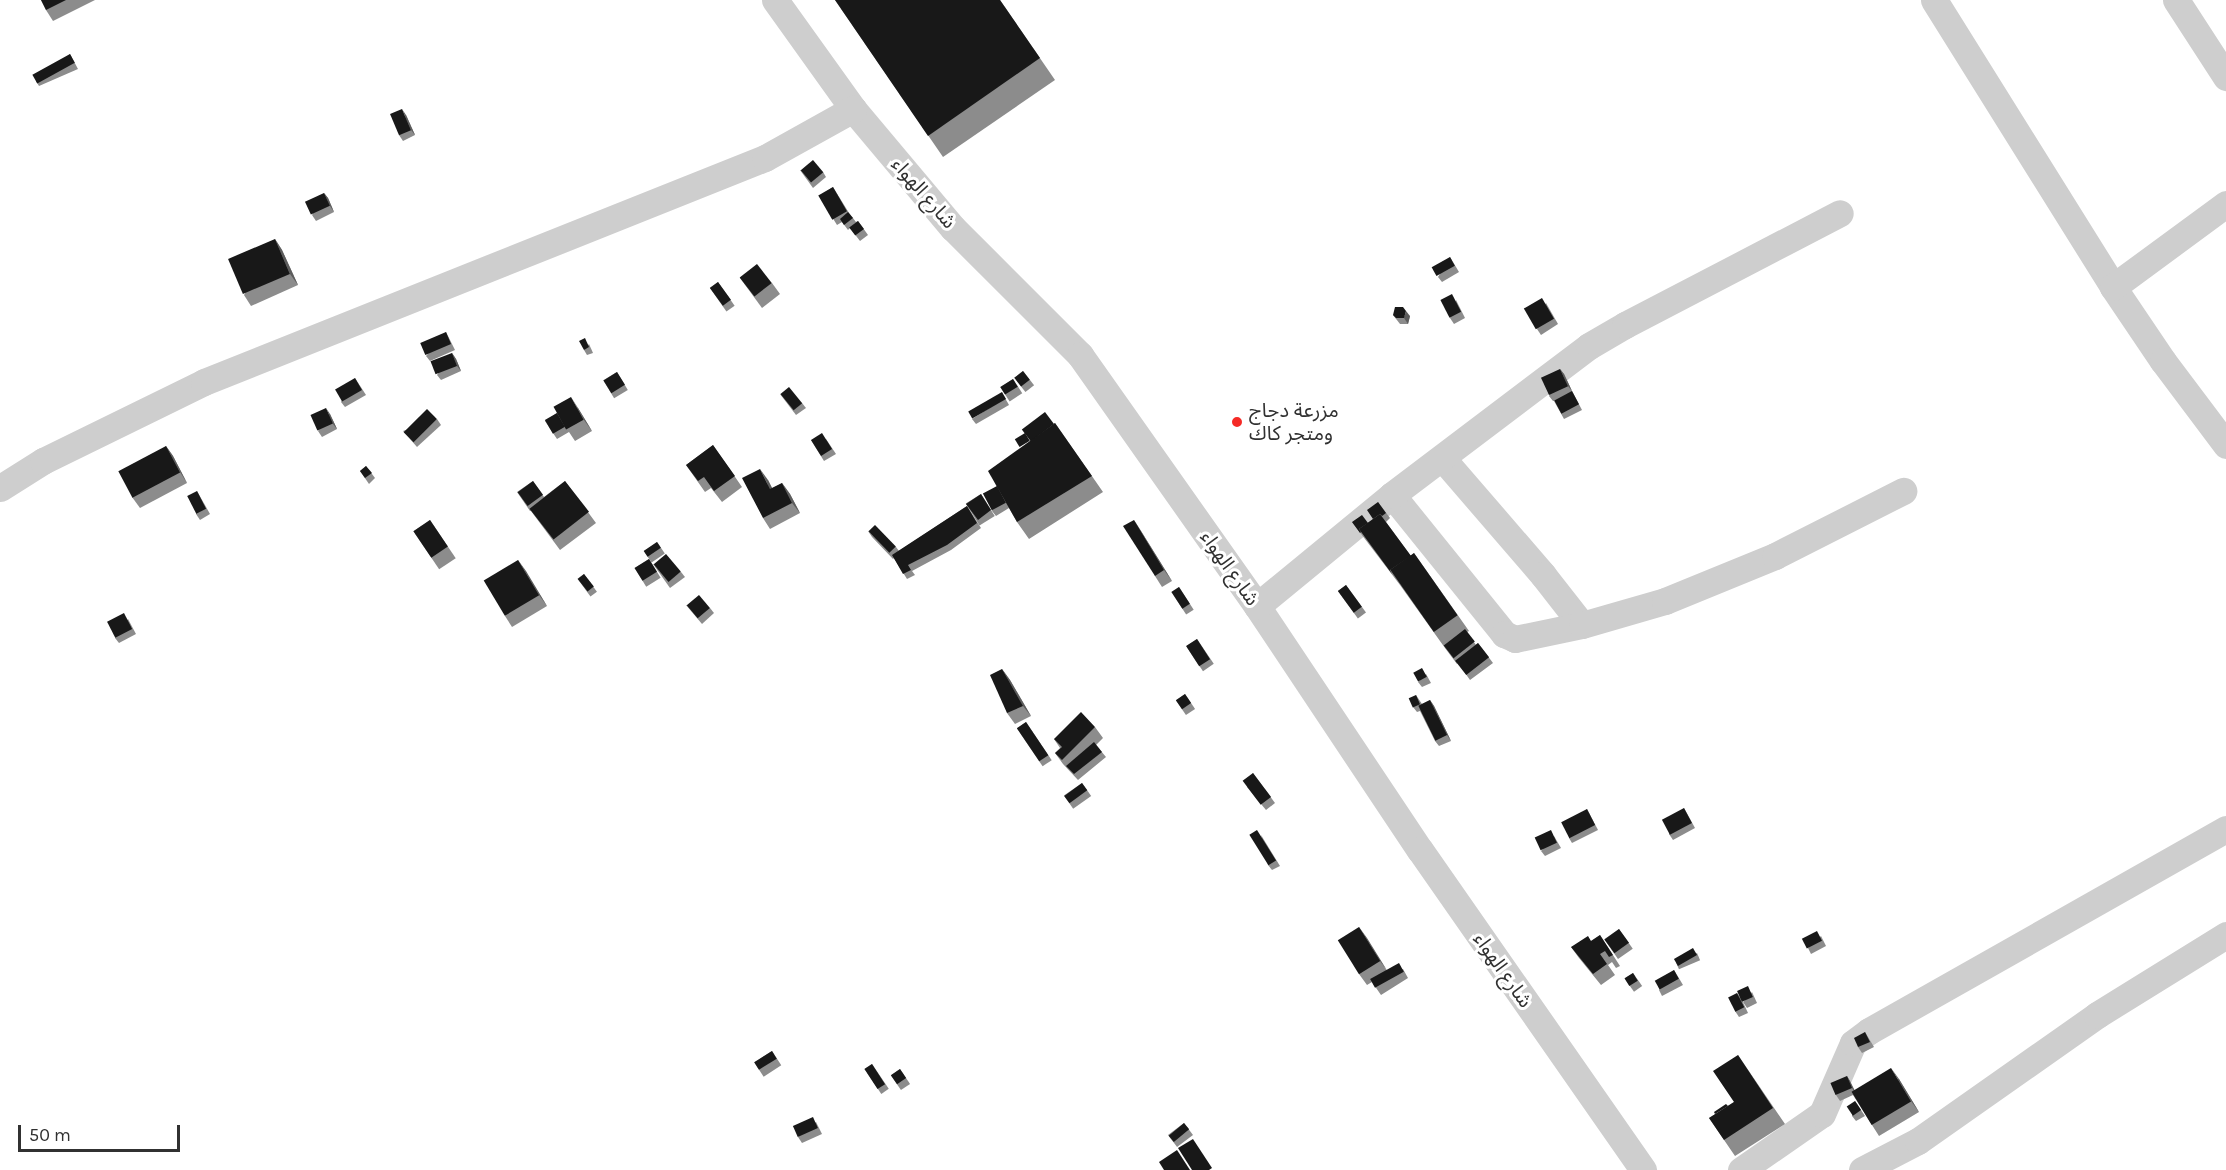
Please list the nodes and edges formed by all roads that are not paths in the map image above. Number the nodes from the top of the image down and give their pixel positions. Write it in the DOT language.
graph roads {
  1 [pos="775,0"];
  2 [pos="1934,0"];
  3 [pos="2176,0"];
  4 [pos="2226,77"];
  5 [pos="853,109"];
  6 [pos="2226,204"];
  7 [pos="1840,213"];
  8 [pos="2113,287"];
  9 [pos="2226,445"];
  10 [pos="1443,459"];
  11 [pos="0,488"];
  12 [pos="1903,490"];
  13 [pos="1392,495"];
  14 [pos="1257,606"];
  15 [pos="1582,625"];
  16 [pos="2226,829"];
  17 [pos="2226,935"];
  18 [pos="1643,1170"];
  19 [pos="1741,1170"];
  20 [pos="1862,1170"];
  1 -- 5 [label="street, شارع الهواء"];
  2 -- 8 [label="street"];
  3 -- 4 [label="street"];
  5 -- 11 [label="street"];
  5 -- 14 [label="street, شارع الهواء"];
  6 -- 8 [label="street"];
  7 -- 10 [label="street"];
  8 -- 9 [label="street"];
  10 -- 13 [label="street"];
  10 -- 15 [label="street"];
  12 -- 15 [label="street"];
  13 -- 14 [label="street"];
  13 -- 15 [label="street"];
  14 -- 18 [label="street, شارع الهواء"];
  16 -- 19 [label="street"];
  17 -- 20 [label="street"];
}
